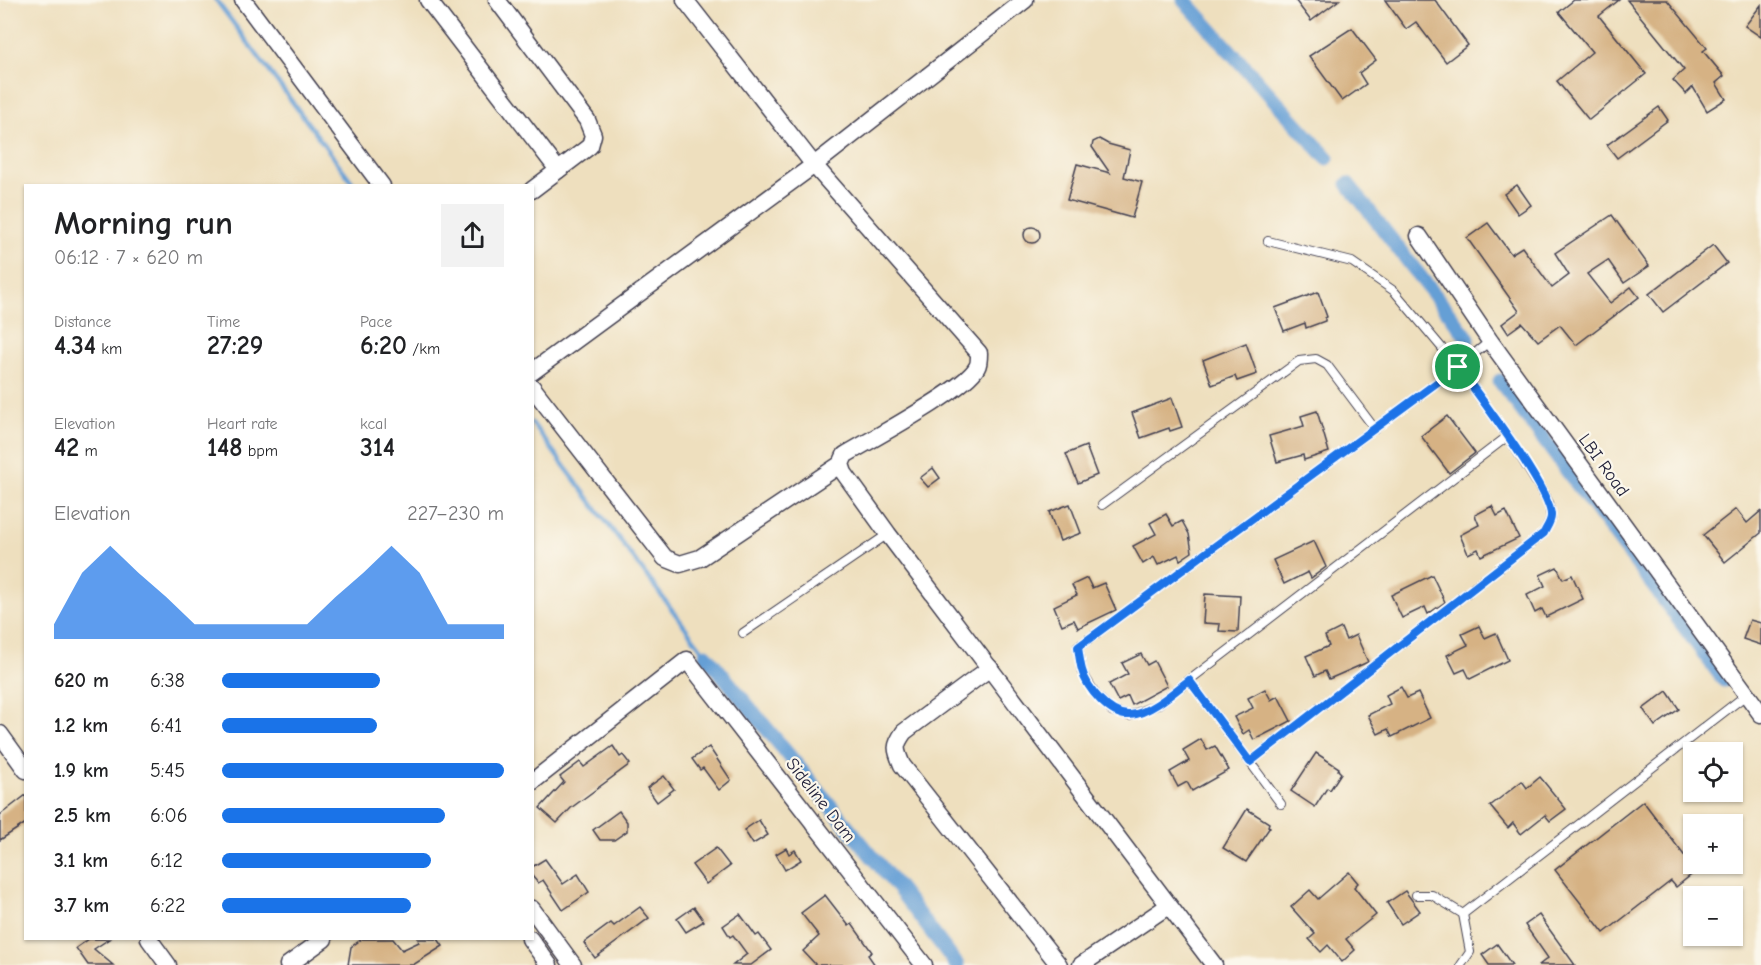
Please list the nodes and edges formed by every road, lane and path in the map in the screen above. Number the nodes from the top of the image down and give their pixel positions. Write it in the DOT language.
graph roads {
  1 [pos="243,0"];
  2 [pos="428,0"];
  3 [pos="497,0"];
  4 [pos="686,0"];
  5 [pos="1025,0"];
  6 [pos="814,165"];
  7 [pos="558,170"];
  8 [pos="381,184"];
  9 [pos="534,188"];
  10 [pos="1419,236"];
  11 [pos="1268,241"];
  12 [pos="1484,346"];
  13 [pos="1458,367"];
  14 [pos="534,371"];
  15 [pos="534,390"];
  16 [pos="1375,429"];
  17 [pos="1508,436"];
  18 [pos="841,464"];
  19 [pos="1102,506"];
  20 [pos="888,534"];
  21 [pos="743,633"];
  22 [pos="990,668"];
  23 [pos="1189,680"];
  24 [pos="1742,698"];
  25 [pos="1761,714"];
  26 [pos="0,734"];
  27 [pos="1250,762"];
  28 [pos="24,767"];
  29 [pos="534,780"];
  30 [pos="1281,804"];
  31 [pos="1416,895"];
  32 [pos="1168,906"];
  33 [pos="534,912"];
  34 [pos="1463,914"];
  35 [pos="150,940"];
  36 [pos="323,940"];
  37 [pos="531,940"];
  38 [pos="168,965"];
  39 [pos="288,965"];
  40 [pos="549,965"];
  41 [pos="573,965"];
  42 [pos="924,965"];
  43 [pos="1059,965"];
  44 [pos="1081,965"];
  45 [pos="1214,965"];
  46 [pos="1461,965"];
  1 -- 8 [label="street"];
  2 -- 7 [label="street"];
  3 -- 7 [label="street"];
  4 -- 6 [label="street"];
  5 -- 6 [label="street"];
  6 -- 14 [label="street"];
  6 -- 18 [label="street"];
  7 -- 9 [label="street"];
  10 -- 12 [label="street, LBI Road"];
  11 -- 13 [label="lane"];
  12 -- 13 [label="lane"];
  12 -- 24 [label="street, LBI Road"];
  13 -- 16 [label="lane"];
  13 -- 17 [label="lane"];
  15 -- 18 [label="street"];
  16 -- 19 [label="lane"];
  16 -- 23 [label="lane"];
  17 -- 23 [label="lane"];
  17 -- 27 [label="lane"];
  18 -- 20 [label="street"];
  20 -- 21 [label="lane"];
  20 -- 22 [label="street"];
  22 -- 32 [label="street"];
  22 -- 43 [label="street"];
  23 -- 27 [label="lane"];
  24 -- 25 [label="street, LBI Road"];
  24 -- 34 [label="lane"];
  26 -- 28 [label="street"];
  27 -- 30 [label="lane"];
  29 -- 42 [label="street, Sideline Dam"];
  31 -- 34 [label="lane"];
  32 -- 44 [label="street"];
  32 -- 45 [label="street"];
  33 -- 41 [label="street"];
  34 -- 46 [label="lane"];
  35 -- 38 [label="street"];
  36 -- 39 [label="street"];
  37 -- 40 [label="street"];
}
